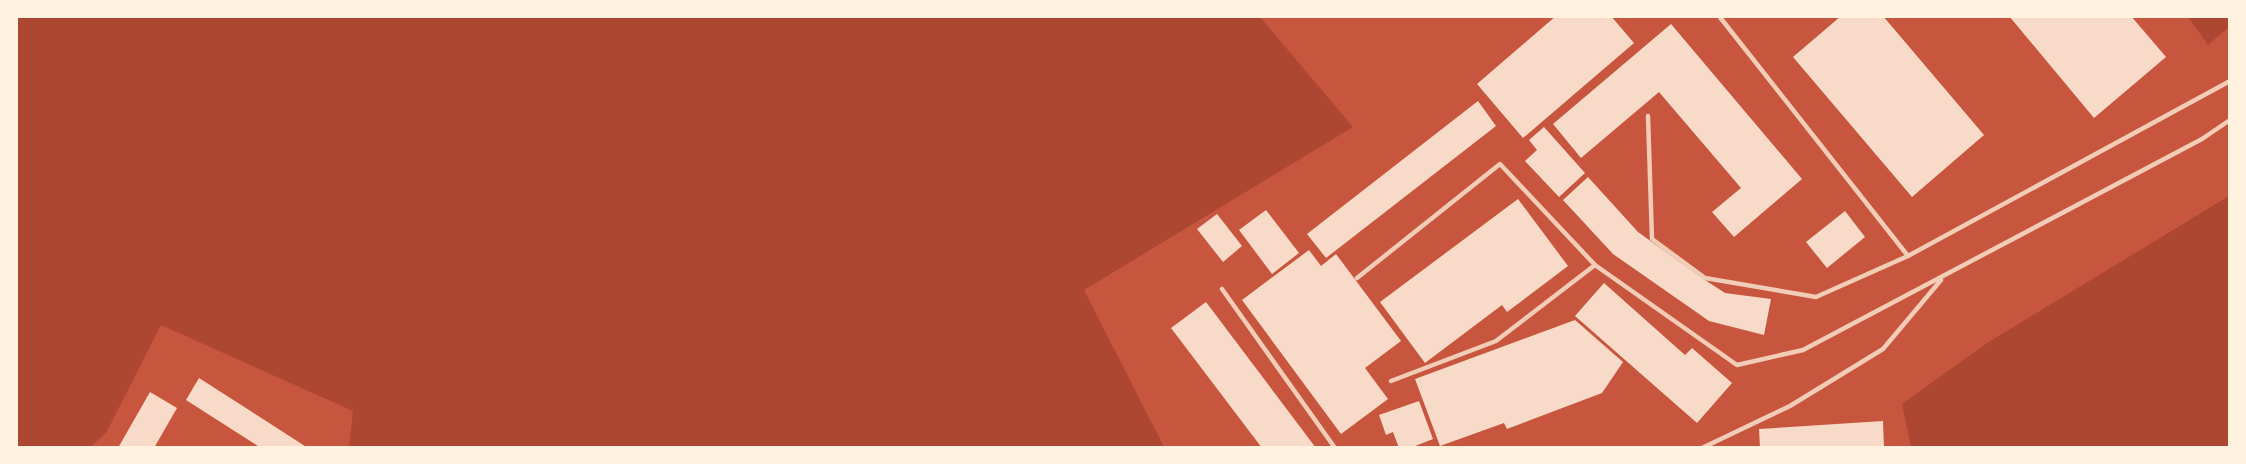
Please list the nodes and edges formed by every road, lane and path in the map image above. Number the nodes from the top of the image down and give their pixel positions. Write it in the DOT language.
graph roads {
  1 [pos="1719,16"];
  2 [pos="2229,81"];
  3 [pos="1648,116"];
  4 [pos="2229,120"];
  5 [pos="1908,256"];
  6 [pos="1595,265"];
  7 [pos="1357,278"];
  8 [pos="1943,278"];
  9 [pos="1222,289"];
  10 [pos="1391,381"];
  11 [pos="1335,447"];
  12 [pos="1702,447"];
  1 -- 5 [label="lane"];
  2 -- 5 [label="lane"];
  3 -- 5 [label="lane"];
  4 -- 8 [label="lane"];
  6 -- 7 [label="lane"];
  6 -- 8 [label="lane"];
  6 -- 10 [label="lane"];
  8 -- 12 [label="lane"];
  9 -- 11 [label="lane"];
}
